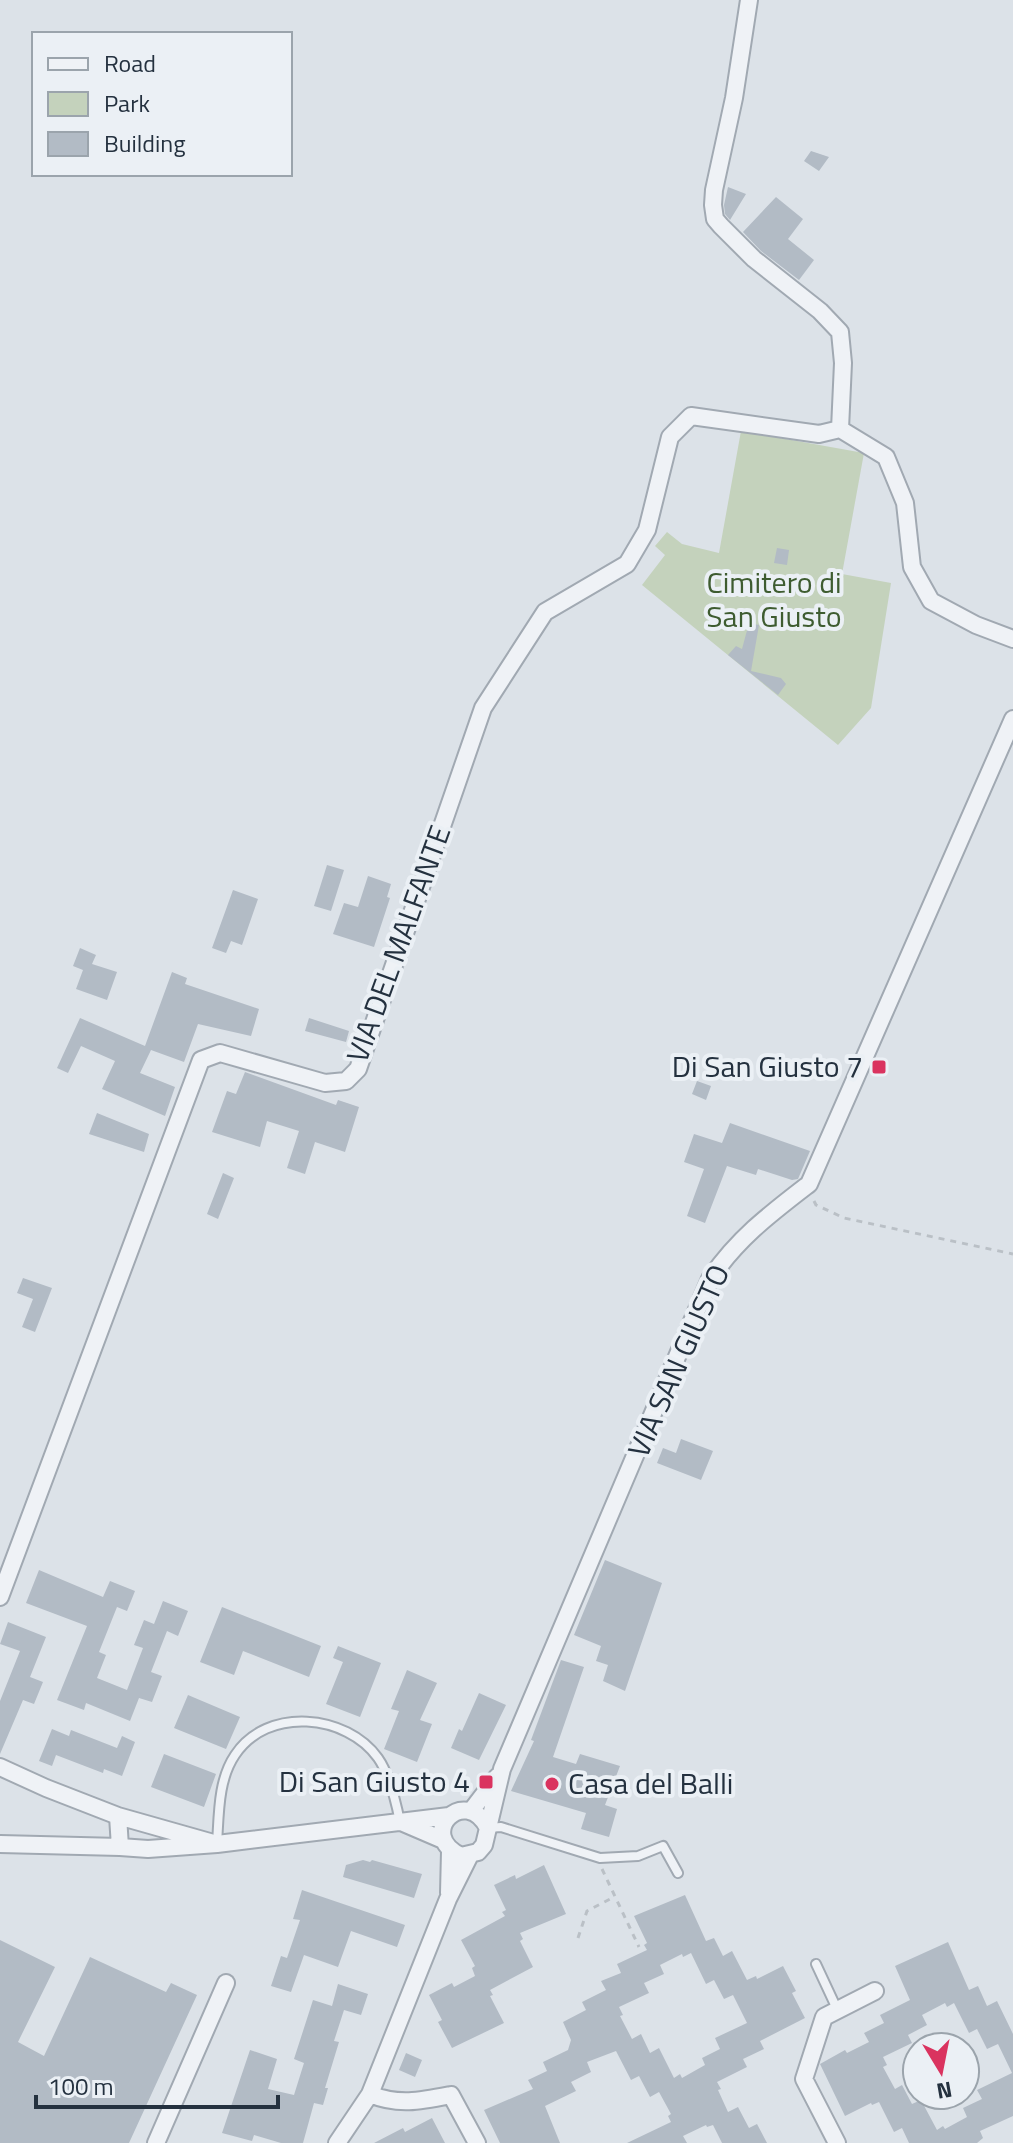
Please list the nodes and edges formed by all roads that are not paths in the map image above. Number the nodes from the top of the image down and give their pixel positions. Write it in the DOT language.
graph roads {
  1 [pos="749,0"];
  2 [pos="840,429"];
  3 [pos="1013,639"];
  4 [pos="1013,719"];
  5 [pos="0,1597"];
  6 [pos="0,1767"];
  7 [pos="502,1769"];
  8 [pos="471,1811"];
  9 [pos="118,1816"];
  10 [pos="449,1816"];
  11 [pos="400,1822"];
  12 [pos="488,1828"];
  13 [pos="0,1844"];
  14 [pos="217,1844"];
  15 [pos="447,1845"];
  16 [pos="120,1847"];
  17 [pos="470,1855"];
  18 [pos="678,1873"];
  19 [pos="448,1899"];
  20 [pos="816,1964"];
  21 [pos="226,1983"];
  22 [pos="875,1991"];
  23 [pos="838,2010"];
  24 [pos="370,2094"];
  25 [pos="156,2143"];
  26 [pos="337,2143"];
  27 [pos="477,2143"];
  28 [pos="837,2143"];
  1 -- 2 [label="street"];
  2 -- 3 [label="street"];
  2 -- 5 [label="street, VIA DEL MALFANTE"];
  4 -- 7 [label="street, VIA SAN GIUSTO"];
  6 -- 9 [label="street"];
  7 -- 8 [label="street, VIA SAN GIUSTO"];
  7 -- 12 [label="street, VIA SAN GIUSTO"];
  8 -- 10 [label="street"];
  8 -- 12 [label="street"];
  9 -- 14 [label="street"];
  9 -- 16 [label="street"];
  10 -- 11 [label="street"];
  10 -- 15 [label="street"];
  11 -- 14 [label="street"];
  11 -- 14 [label="lane"];
  11 -- 15 [label="street"];
  12 -- 17 [label="street"];
  12 -- 18 [label="lane"];
  13 -- 16 [label="street"];
  14 -- 16 [label="street"];
  15 -- 17 [label="street"];
  15 -- 19 [label="street"];
  17 -- 19 [label="street"];
  19 -- 24 [label="street"];
  20 -- 23 [label="lane"];
  21 -- 25 [label="street"];
  22 -- 23 [label="street"];
  23 -- 28 [label="street"];
  24 -- 26 [label="street"];
  24 -- 27 [label="street"];
}
